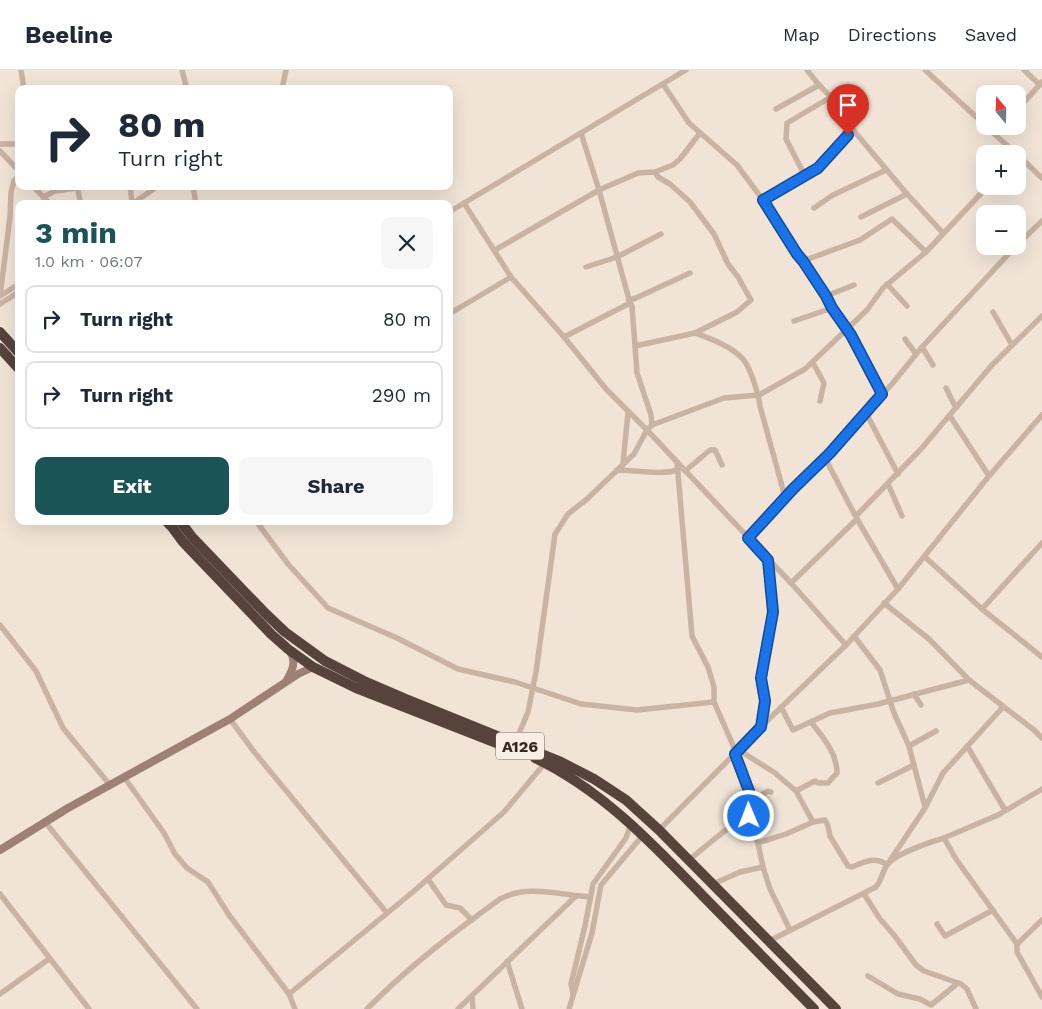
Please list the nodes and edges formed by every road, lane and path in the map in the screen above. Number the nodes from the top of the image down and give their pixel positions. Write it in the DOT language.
graph roads {
  1 [pos="21,70"];
  2 [pos="182,70"];
  3 [pos="286,70"];
  4 [pos="686,70"];
  5 [pos="807,70"];
  6 [pos="925,70"];
  7 [pos="1024,70"];
  8 [pos="663,84"];
  9 [pos="1041,84"];
  10 [pos="23,85"];
  11 [pos="186,85"];
  12 [pos="283,85"];
  13 [pos="819,85"];
  14 [pos="831,97"];
  15 [pos="1026,100"];
  16 [pos="776,109"];
  17 [pos="976,117"];
  18 [pos="854,131"];
  19 [pos="581,133"];
  20 [pos="700,133"];
  21 [pos="996,135"];
  22 [pos="0,144"];
  23 [pos="15,144"];
  24 [pos="1007,145"];
  25 [pos="0,151"];
  26 [pos="1026,162"];
  27 [pos="15,167"];
  28 [pos="886,170"];
  29 [pos="655,172"];
  30 [pos="1041,174"];
  31 [pos="805,176"];
  32 [pos="15,179"];
  33 [pos="37,190"];
  34 [pos="61,190"];
  35 [pos="78,190"];
  36 [pos="152,190"];
  37 [pos="599,190"];
  38 [pos="907,194"];
  39 [pos="979,195"];
  40 [pos="43,197"];
  41 [pos="46,200"];
  42 [pos="80,200"];
  43 [pos="138,200"];
  44 [pos="763,200"];
  45 [pos="464,203"];
  46 [pos="814,208"];
  47 [pos="453,210"];
  48 [pos="861,217"];
  49 [pos="1042,221"];
  50 [pos="943,233"];
  51 [pos="661,234"];
  52 [pos="1026,236"];
  53 [pos="495,250"];
  54 [pos="926,252"];
  55 [pos="1007,255"];
  56 [pos="617,258"];
  57 [pos="803,261"];
  58 [pos="586,267"];
  59 [pos="690,273"];
  60 [pos="511,277"];
  61 [pos="887,284"];
  62 [pos="854,285"];
  63 [pos="15,286"];
  64 [pos="12,288"];
  65 [pos="15,292"];
  66 [pos="0,296"];
  67 [pos="15,296"];
  68 [pos="826,296"];
  69 [pos="629,301"];
  70 [pos="0,304"];
  71 [pos="908,306"];
  72 [pos="832,308"];
  73 [pos="453,312"];
  74 [pos="993,312"];
  75 [pos="1042,316"];
  76 [pos="794,321"];
  77 [pos="847,330"];
  78 [pos="0,332"];
  79 [pos="695,333"];
  80 [pos="564,337"];
  81 [pos="905,339"];
  82 [pos="1012,345"];
  83 [pos="635,346"];
  84 [pos="922,347"];
  85 [pos="0,348"];
  86 [pos="15,349"];
  87 [pos="916,354"];
  88 [pos="813,363"];
  89 [pos="15,365"];
  90 [pos="933,365"];
  91 [pos="946,388"];
  92 [pos="882,394"];
  93 [pos="759,395"];
  94 [pos="820,401"];
  95 [pos="956,408"];
  96 [pos="628,412"];
  97 [pos="866,413"];
  98 [pos="1042,415"];
  99 [pos="950,416"];
  100 [pos="652,425"];
  101 [pos="647,430"];
  102 [pos="825,458"];
  103 [pos="622,464"];
  104 [pos="722,465"];
  105 [pos="680,467"];
  106 [pos="617,470"];
  107 [pos="898,474"];
  108 [pos="988,476"];
  109 [pos="888,484"];
  110 [pos="785,498"];
  111 [pos="902,516"];
  112 [pos="856,517"];
  113 [pos="170,525"];
  114 [pos="183,525"];
  115 [pos="259,525"];
  116 [pos="748,538"];
  117 [pos="1042,543"];
  118 [pos="925,557"];
  119 [pos="768,560"];
  120 [pos="790,583"];
  121 [pos="898,589"];
  122 [pos="884,604"];
  123 [pos="982,608"];
  124 [pos="0,625"];
  125 [pos="854,636"];
  126 [pos="846,645"];
  127 [pos="288,649"];
  128 [pos="1042,657"];
  129 [pos="313,667"];
  130 [pos="969,680"];
  131 [pos="286,682"];
  132 [pos="532,687"];
  133 [pos="914,694"];
  134 [pos="889,700"];
  135 [pos="714,702"];
  136 [pos="920,705"];
  137 [pos="781,707"];
  138 [pos="1003,707"];
  139 [pos="230,719"];
  140 [pos="812,722"];
  141 [pos="761,727"];
  142 [pos="936,731"];
  143 [pos="1042,738"];
  144 [pos="515,743"];
  145 [pos="909,746"];
  146 [pos="967,746"];
  147 [pos="737,752"];
  148 [pos="546,763"];
  149 [pos="914,765"];
  150 [pos="124,777"];
  151 [pos="878,783"];
  152 [pos="110,785"];
  153 [pos="1042,789"];
  154 [pos="796,791"];
  155 [pos="771,792"];
  156 [pos="750,802"];
  157 [pos="925,808"];
  158 [pos="1005,810"];
  159 [pos="752,816"];
  160 [pos="45,822"];
  161 [pos="813,822"];
  162 [pos="631,823"];
  163 [pos="659,830"];
  164 [pos="643,835"];
  165 [pos="944,838"];
  166 [pos="758,843"];
  167 [pos="0,850"];
  168 [pos="689,860"];
  169 [pos="887,864"];
  170 [pos="763,867"];
  171 [pos="428,879"];
  172 [pos="713,884"];
  173 [pos="0,894"];
  174 [pos="864,894"];
  175 [pos="576,896"];
  176 [pos="590,897"];
  177 [pos="993,910"];
  178 [pos="387,913"];
  179 [pos="472,920"];
  180 [pos="1042,920"];
  181 [pos="937,924"];
  182 [pos="790,930"];
  183 [pos="768,942"];
  184 [pos="1017,944"];
  185 [pos="49,959"];
  186 [pos="507,961"];
  187 [pos="868,976"];
  188 [pos="958,983"];
  189 [pos="0,994"];
  190 [pos="289,994"];
  191 [pos="573,994"];
  192 [pos="472,996"];
  193 [pos="1042,997"];
  194 [pos="89,1009"];
  195 [pos="197,1009"];
  196 [pos="295,1009"];
  197 [pos="367,1009"];
  198 [pos="458,1009"];
  199 [pos="473,1009"];
  200 [pos="522,1009"];
  201 [pos="569,1009"];
  202 [pos="814,1009"];
  203 [pos="836,1009"];
  204 [pos="976,1009"];
  1 -- 10 [label="street"];
  2 -- 11 [label="street"];
  3 -- 12 [label="street"];
  4 -- 8 [label="street"];
  5 -- 13 [label="street"];
  6 -- 17 [label="street"];
  7 -- 9 [label="street"];
  8 -- 19 [label="street"];
  8 -- 20 [label="street"];
  9 -- 15 [label="street"];
  13 -- 14 [label="street"];
  13 -- 16 [label="street"];
  14 -- 18 [label="street"];
  14 -- 31 [label="street"];
  18 -- 28 [label="street"];
  18 -- 31 [label="street"];
  19 -- 37 [label="street"];
  19 -- 45 [label="street"];
  20 -- 29 [label="street"];
  20 -- 44 [label="street"];
  21 -- 24 [label="street"];
  22 -- 23 [label="street"];
  25 -- 27 [label="street"];
  26 -- 30 [label="street"];
  28 -- 38 [label="street"];
  28 -- 46 [label="street"];
  29 -- 37 [label="street"];
  29 -- 79 [label="street"];
  31 -- 44 [label="street"];
  32 -- 66 [label="street"];
  33 -- 40 [label="street"];
  34 -- 40 [label="street"];
  35 -- 42 [label="street"];
  36 -- 43 [label="street"];
  37 -- 53 [label="street"];
  37 -- 56 [label="street"];
  38 -- 48 [label="street"];
  38 -- 50 [label="street"];
  39 -- 50 [label="street"];
  40 -- 41 [label="street"];
  44 -- 57 [label="street"];
  45 -- 47 [label="street"];
  45 -- 53 [label="street"];
  49 -- 52 [label="street"];
  50 -- 54 [label="street"];
  51 -- 56 [label="street"];
  53 -- 60 [label="street"];
  54 -- 57 [label="street"];
  54 -- 61 [label="street"];
  55 -- 84 [label="street"];
  56 -- 58 [label="street"];
  56 -- 69 [label="street"];
  57 -- 68 [label="street"];
  59 -- 69 [label="street"];
  60 -- 73 [label="street"];
  60 -- 80 [label="street"];
  61 -- 71 [label="street"];
  61 -- 77 [label="street"];
  62 -- 68 [label="street"];
  63 -- 64 [label="street"];
  64 -- 65 [label="street"];
  64 -- 66 [label="street"];
  67 -- 70 [label="street"];
  68 -- 72 [label="street"];
  69 -- 80 [label="street"];
  69 -- 83 [label="street"];
  72 -- 76 [label="street"];
  72 -- 77 [label="street"];
  74 -- 82 [label="street"];
  75 -- 82 [label="street"];
  77 -- 88 [label="street"];
  77 -- 92 [label="street"];
  78 -- 86 [label="highway"];
  79 -- 83 [label="street"];
  79 -- 93 [label="street"];
  80 -- 96 [label="street"];
  81 -- 87 [label="street"];
  82 -- 95 [label="street"];
  83 -- 100 [label="street"];
  84 -- 87 [label="street"];
  84 -- 90 [label="street"];
  85 -- 89 [label="highway"];
  87 -- 92 [label="street"];
  88 -- 93 [label="street"];
  88 -- 94 [label="street"];
  91 -- 95 [label="street"];
  92 -- 97 [label="street"];
  93 -- 100 [label="street"];
  93 -- 110 [label="street"];
  95 -- 99 [label="street"];
  96 -- 101 [label="street"];
  96 -- 103 [label="street"];
  97 -- 102 [label="street"];
  97 -- 107 [label="street"];
  98 -- 108 [label="street"];
  99 -- 107 [label="street"];
  99 -- 108 [label="street"];
  100 -- 101 [label="street"];
  101 -- 103 [label="street"];
  101 -- 105 [label="street"];
  102 -- 110 [label="street"];
  102 -- 112 [label="street"];
  103 -- 106 [label="street"];
  104 -- 105 [label="street"];
  105 -- 106 [label="street"];
  105 -- 116 [label="street"];
  105 -- 135 [label="street"];
  106 -- 132 [label="street"];
  107 -- 109 [label="street"];
  108 -- 118 [label="street"];
  109 -- 111 [label="street"];
  109 -- 112 [label="street"];
  110 -- 116 [label="street"];
  112 -- 120 [label="street"];
  112 -- 121 [label="street"];
  113 -- 127 [label="highway, A126"];
  114 -- 144 [label="highway, A126"];
  115 -- 132 [label="street"];
  116 -- 119 [label="street"];
  117 -- 123 [label="street"];
  118 -- 121 [label="street"];
  118 -- 123 [label="street"];
  119 -- 120 [label="street"];
  119 -- 141 [label="street"];
  120 -- 126 [label="street"];
  121 -- 122 [label="street"];
  122 -- 125 [label="street"];
  122 -- 130 [label="street"];
  123 -- 128 [label="street"];
  124 -- 152 [label="street"];
  125 -- 126 [label="street"];
  125 -- 134 [label="street"];
  126 -- 137 [label="street"];
  127 -- 129 [label="highway, A126"];
  127 -- 131 [label="street"];
  129 -- 131 [label="street"];
  129 -- 148 [label="highway, A126"];
  130 -- 133 [label="street"];
  130 -- 138 [label="street"];
  131 -- 139 [label="street"];
  132 -- 135 [label="street"];
  132 -- 144 [label="street"];
  133 -- 134 [label="street"];
  133 -- 136 [label="street"];
  134 -- 140 [label="street"];
  134 -- 145 [label="street"];
  135 -- 147 [label="street"];
  137 -- 140 [label="street"];
  137 -- 141 [label="street"];
  138 -- 143 [label="street"];
  138 -- 146 [label="street"];
  139 -- 150 [label="street"];
  139 -- 178 [label="street"];
  140 -- 154 [label="street"];
  141 -- 147 [label="street"];
  142 -- 145 [label="street"];
  144 -- 163 [label="highway, A126"];
  145 -- 149 [label="street"];
  146 -- 157 [label="street"];
  146 -- 158 [label="street"];
  147 -- 154 [label="street"];
  147 -- 156 [label="street"];
  147 -- 163 [label="street"];
  148 -- 162 [label="highway, A126"];
  148 -- 171 [label="street"];
  149 -- 151 [label="street"];
  149 -- 157 [label="street"];
  150 -- 152 [label="street"];
  150 -- 190 [label="street"];
  152 -- 160 [label="street"];
  153 -- 158 [label="street"];
  154 -- 161 [label="street"];
  155 -- 156 [label="street"];
  156 -- 159 [label="street"];
  157 -- 169 [label="street"];
  158 -- 165 [label="street"];
  159 -- 166 [label="street"];
  159 -- 168 [label="street"];
  160 -- 167 [label="street"];
  160 -- 195 [label="street"];
  161 -- 166 [label="street"];
  161 -- 169 [label="street"];
  162 -- 164 [label="highway, A126"];
  162 -- 176 [label="street"];
  163 -- 168 [label="highway, A126"];
  164 -- 191 [label="street"];
  164 -- 202 [label="highway, A126"];
  165 -- 169 [label="street"];
  165 -- 177 [label="street"];
  166 -- 170 [label="street"];
  168 -- 172 [label="highway, A126"];
  169 -- 174 [label="street"];
  170 -- 172 [label="street"];
  170 -- 182 [label="street"];
  171 -- 178 [label="street"];
  171 -- 179 [label="street"];
  172 -- 183 [label="highway, A126"];
  173 -- 185 [label="street"];
  174 -- 182 [label="street"];
  174 -- 188 [label="street"];
  175 -- 176 [label="street"];
  175 -- 179 [label="street"];
  175 -- 186 [label="street"];
  176 -- 191 [label="street"];
  177 -- 181 [label="street"];
  177 -- 184 [label="street"];
  178 -- 190 [label="street"];
  179 -- 197 [label="street"];
  180 -- 184 [label="street"];
  182 -- 183 [label="street"];
  183 -- 203 [label="highway, A126"];
  184 -- 193 [label="street"];
  185 -- 189 [label="street"];
  185 -- 194 [label="street"];
  186 -- 192 [label="street"];
  186 -- 200 [label="street"];
  187 -- 188 [label="street"];
  188 -- 204 [label="street"];
  190 -- 196 [label="street"];
  191 -- 201 [label="street"];
  192 -- 198 [label="street"];
  192 -- 199 [label="street"];
}
